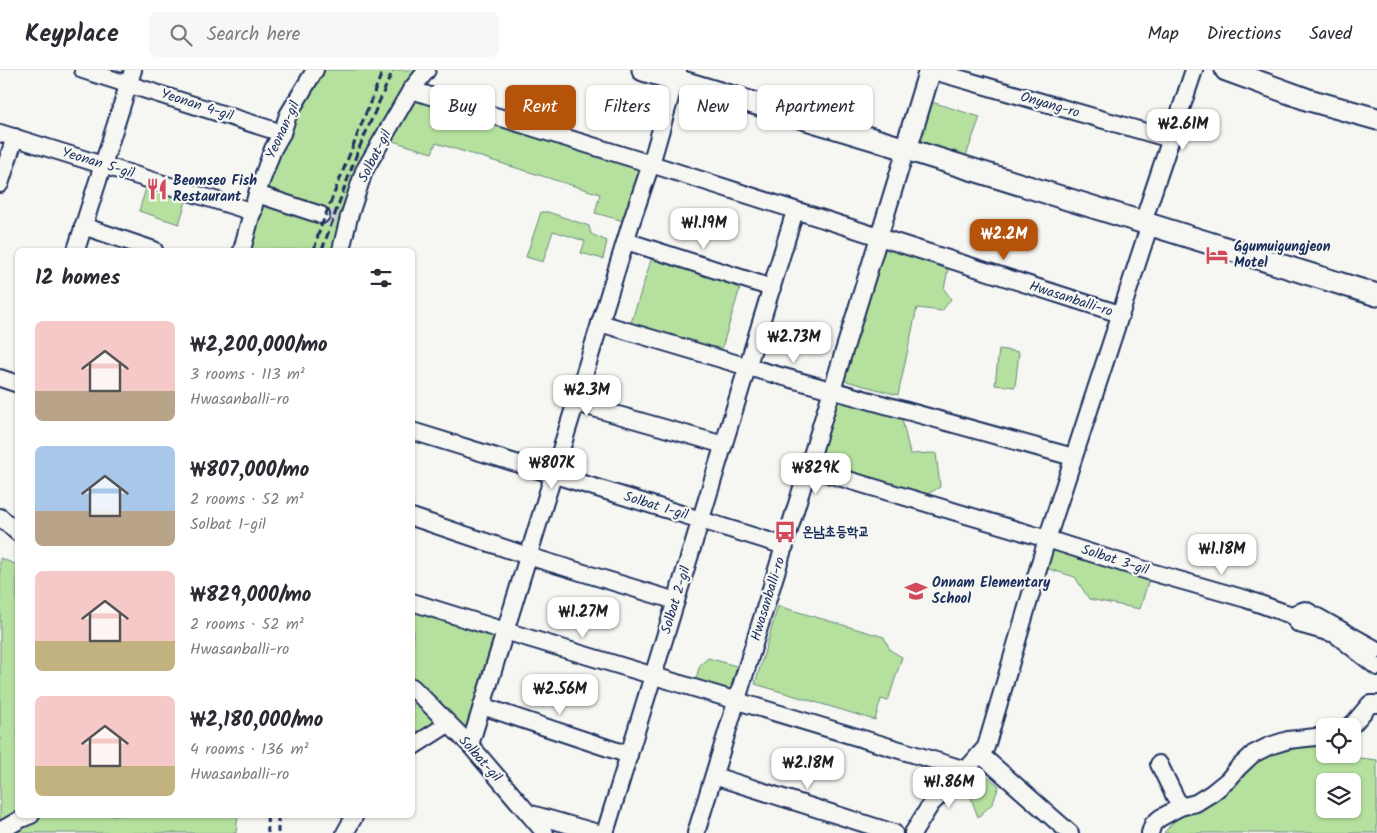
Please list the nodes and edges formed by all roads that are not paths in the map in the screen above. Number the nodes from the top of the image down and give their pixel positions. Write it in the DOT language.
graph roads {
  1 [pos="83,70"];
  2 [pos="315,70"];
  3 [pos="427,70"];
  4 [pos="643,70"];
  5 [pos="930,70"];
  6 [pos="1194,70"];
  7 [pos="1226,70"];
  8 [pos="677,75"];
  9 [pos="131,77"];
  10 [pos="411,90"];
  11 [pos="1377,120"];
  12 [pos="282,132"];
  13 [pos="7,135"];
  14 [pos="1170,139"];
  15 [pos="906,149"];
  16 [pos="651,164"];
  17 [pos="104,165"];
  18 [pos="0,184"];
  19 [pos="257,194"];
  20 [pos="796,211"];
  21 [pos="253,212"];
  22 [pos="321,215"];
  23 [pos="1146,223"];
  24 [pos="83,226"];
  25 [pos="879,238"];
  26 [pos="626,242"];
  27 [pos="77,248"];
  28 [pos="148,248"];
  29 [pos="243,248"];
  30 [pos="341,248"];
  31 [pos="772,288"];
  32 [pos="1377,295"];
  33 [pos="1120,314"];
  34 [pos="600,323"];
  35 [pos="748,367"];
  36 [pos="0,378"];
  37 [pos="15,383"];
  38 [pos="832,390"];
  39 [pos="576,402"];
  40 [pos="415,432"];
  41 [pos="724,445"];
  42 [pos="1073,457"];
  43 [pos="808,468"];
  44 [pos="554,474"];
  45 [pos="0,517"];
  46 [pos="415,518"];
  47 [pos="701,520"];
  48 [pos="15,530"];
  49 [pos="1047,539"];
  50 [pos="785,546"];
  51 [pos="528,556"];
  52 [pos="676,600"];
  53 [pos="415,603"];
  54 [pos="1291,615"];
  55 [pos="505,631"];
  56 [pos="1377,650"];
  57 [pos="1377,667"];
  58 [pos="653,676"];
  59 [pos="415,690"];
  60 [pos="737,701"];
  61 [pos="1377,704"];
  62 [pos="482,706"];
  63 [pos="1358,718"];
  64 [pos="448,724"];
  65 [pos="1316,737"];
  66 [pos="415,745"];
  67 [pos="470,745"];
  68 [pos="980,754"];
  69 [pos="629,755"];
  70 [pos="1159,764"];
  71 [pos="966,770"];
  72 [pos="714,776"];
  73 [pos="1180,807"];
  74 [pos="527,813"];
  75 [pos="21,818"];
  76 [pos="353,818"];
  77 [pos="0,831"];
  78 [pos="345,833"];
  79 [pos="545,833"];
  80 [pos="598,833"];
  81 [pos="605,833"];
  82 [pos="696,833"];
  83 [pos="894,833"];
  84 [pos="912,833"];
  85 [pos="1070,833"];
  86 [pos="1150,833"];
  1 -- 9 [label="street, Yeonan 4-gil"];
  2 -- 12 [label="street, Yeonan-gil"];
  3 -- 10 [label="street, Solbat-gil"];
  4 -- 8 [label="main road"];
  5 -- 14 [label="street, Onyang-ro"];
  5 -- 15 [label="main road, Onyang-ro"];
  6 -- 14 [label="street"];
  7 -- 11 [label="main road"];
  8 -- 15 [label="main road"];
  8 -- 16 [label="street"];
  9 -- 12 [label="street, Yeonan 4-gil"];
  9 -- 17 [label="street"];
  10 -- 16 [label="street"];
  10 -- 30 [label="street, Solbat-gil"];
  12 -- 19 [label="street, Yeonan-gil"];
  13 -- 17 [label="street, Yeonan 5-gil"];
  13 -- 18 [label="street"];
  14 -- 23 [label="street"];
  15 -- 23 [label="main road"];
  15 -- 25 [label="street, Hwasanballi-ro"];
  16 -- 20 [label="street"];
  16 -- 26 [label="street"];
  17 -- 21 [label="street, Yeonan 5-gil"];
  17 -- 24 [label="street"];
  19 -- 21 [label="street, Yeonan-gil"];
  19 -- 22 [label="street"];
  20 -- 25 [label="street"];
  20 -- 31 [label="street, Solbat 2-gil"];
  21 -- 29 [label="street, Yeonan-gil"];
  23 -- 32 [label="main road"];
  23 -- 33 [label="street"];
  24 -- 27 [label="street"];
  24 -- 28 [label="street"];
  25 -- 33 [label="street, Hwasanballi-ro"];
  25 -- 38 [label="street, Hwasanballi-ro"];
  26 -- 31 [label="street"];
  26 -- 34 [label="street"];
  31 -- 35 [label="street, Solbat 2-gil"];
  33 -- 42 [label="street"];
  34 -- 35 [label="street"];
  34 -- 39 [label="street"];
  35 -- 38 [label="street"];
  35 -- 41 [label="street, Solbat 2-gil"];
  36 -- 37 [label="street"];
  38 -- 42 [label="street"];
  38 -- 43 [label="street, Hwasanballi-ro"];
  39 -- 41 [label="street"];
  39 -- 44 [label="street"];
  40 -- 44 [label="street, Solbat 1-gil"];
  41 -- 47 [label="street, Solbat 2-gil"];
  42 -- 49 [label="street"];
  43 -- 49 [label="street"];
  43 -- 50 [label="street, Hwasanballi-ro"];
  44 -- 47 [label="street, Solbat 1-gil"];
  44 -- 51 [label="street"];
  45 -- 48 [label="street"];
  46 -- 51 [label="street"];
  47 -- 50 [label="street, Solbat 1-gil"];
  47 -- 52 [label="street, Solbat 2-gil"];
  49 -- 54 [label="street, Solbat 3-gil"];
  49 -- 68 [label="street"];
  50 -- 60 [label="street, Hwasanballi-ro"];
  51 -- 52 [label="street"];
  51 -- 55 [label="street"];
  52 -- 58 [label="street, Solbat 2-gil"];
  53 -- 55 [label="street"];
  54 -- 56 [label="street, Solbat 3-gil"];
  54 -- 57 [label="street"];
  55 -- 58 [label="street"];
  55 -- 62 [label="street"];
  58 -- 60 [label="street"];
  58 -- 69 [label="street, Solbat 2-gil"];
  59 -- 64 [label="street, Solbat-gil"];
  60 -- 71 [label="street"];
  60 -- 72 [label="street, Hwasanballi-ro"];
  61 -- 63 [label="street"];
  62 -- 67 [label="street"];
  62 -- 69 [label="street"];
  64 -- 66 [label="street"];
  64 -- 67 [label="street, Solbat-gil"];
  65 -- 73 [label="street"];
  67 -- 74 [label="street, Solbat-gil"];
  68 -- 71 [label="street"];
  68 -- 85 [label="street"];
  69 -- 81 [label="street, Solbat 2-gil"];
  70 -- 73 [label="street"];
  71 -- 84 [label="street"];
  72 -- 82 [label="street, Hwasanballi-ro"];
  72 -- 83 [label="street"];
  73 -- 86 [label="street"];
  74 -- 79 [label="street, Solbat-gil"];
  74 -- 80 [label="street"];
  75 -- 77 [label="street"];
  76 -- 78 [label="street"];
}
